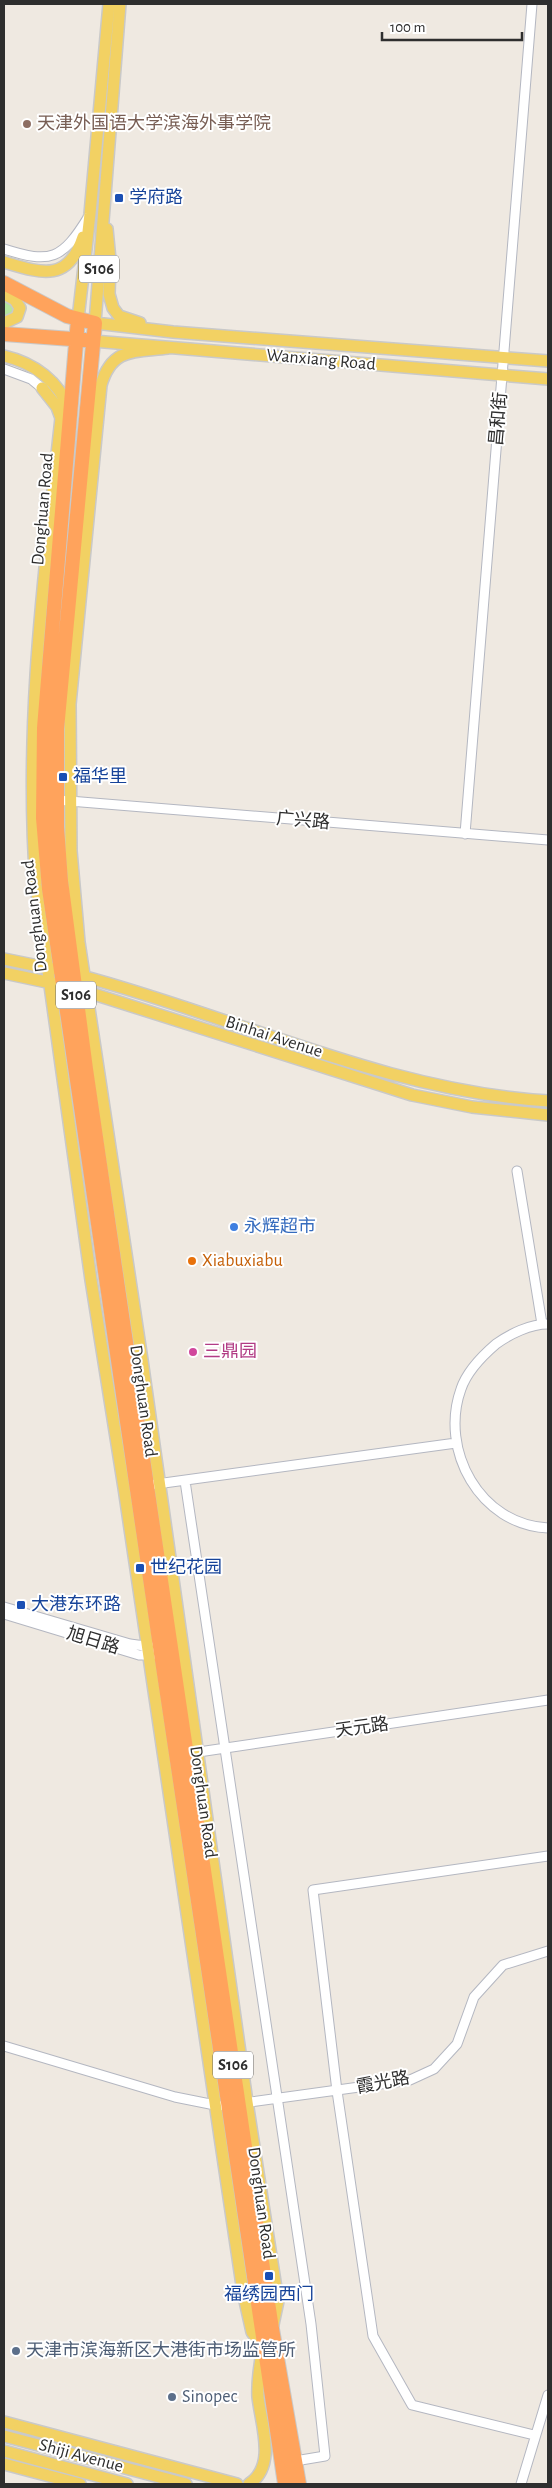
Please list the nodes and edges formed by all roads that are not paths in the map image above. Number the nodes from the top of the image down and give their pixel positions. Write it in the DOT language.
graph roads {
  1 [pos="109,4"];
  2 [pos="120,4"];
  3 [pos="532,4"];
  4 [pos="90,214"];
  5 [pos="103,215"];
  6 [pos="4,249"];
  7 [pos="4,262"];
  8 [pos="4,283"];
  9 [pos="4,294"];
  10 [pos="78,319"];
  11 [pos="4,323"];
  12 [pos="95,323"];
  13 [pos="173,332"];
  14 [pos="4,334"];
  15 [pos="76,339"];
  16 [pos="93,341"];
  17 [pos="168,348"];
  18 [pos="4,356"];
  19 [pos="504,357"];
  20 [pos="548,361"];
  21 [pos="4,369"];
  22 [pos="503,375"];
  23 [pos="548,379"];
  24 [pos="42,388"];
  25 [pos="71,412"];
  26 [pos="63,801"];
  27 [pos="465,834"];
  28 [pos="548,840"];
  29 [pos="4,958"];
  30 [pos="66,972"];
  31 [pos="4,973"];
  32 [pos="68,987"];
  33 [pos="548,1101"];
  34 [pos="548,1115"];
  35 [pos="517,1171"];
  36 [pos="545,1324"];
  37 [pos="456,1443"];
  38 [pos="185,1481"];
  39 [pos="142,1486"];
  40 [pos="548,1528"];
  41 [pos="4,1607"];
  42 [pos="4,1614"];
  43 [pos="165,1650"];
  44 [pos="548,1700"];
  45 [pos="224,1748"];
  46 [pos="187,1753"];
  47 [pos="548,1856"];
  48 [pos="548,1951"];
  49 [pos="4,2046"];
  50 [pos="4,2052"];
  51 [pos="337,2091"];
  52 [pos="277,2098"];
  53 [pos="230,2107"];
  54 [pos="263,2347"];
  55 [pos="548,2395"];
  56 [pos="4,2422"];
  57 [pos="534,2435"];
  58 [pos="4,2436"];
  59 [pos="4,2451"];
  60 [pos="295,2461"];
  61 [pos="4,2464"];
  62 [pos="80,2484"];
  63 [pos="127,2484"];
  64 [pos="186,2484"];
  65 [pos="237,2484"];
  66 [pos="249,2484"];
  67 [pos="285,2484"];
  68 [pos="299,2484"];
  69 [pos="521,2484"];
  1 -- 4 [label="main road, S106"];
  2 -- 5 [label="main road, S106"];
  3 -- 19 [label="street, 昌和街"];
  4 -- 6 [label="street"];
  4 -- 7 [label="main road"];
  4 -- 10 [label="main road, S106"];
  5 -- 12 [label="main road, S106"];
  5 -- 13 [label="main road"];
  8 -- 10 [label="highway"];
  9 -- 11 [label="main road"];
  10 -- 12 [label="highway"];
  10 -- 15 [label="highway, Donghuan Road / S106"];
  12 -- 13 [label="main road, Wanxiang Road"];
  12 -- 16 [label="highway, Donghuan Road / S106"];
  13 -- 19 [label="main road, Wanxiang Road"];
  14 -- 15 [label="highway"];
  15 -- 16 [label="highway"];
  15 -- 25 [label="highway, Donghuan Road / S106"];
  16 -- 17 [label="main road, Wanxiang Road"];
  16 -- 26 [label="highway, Donghuan Road / S106"];
  17 -- 22 [label="main road, Wanxiang Road"];
  17 -- 26 [label="main road"];
  18 -- 25 [label="main road"];
  19 -- 20 [label="main road, Wanxiang Road"];
  19 -- 22 [label="street, 昌和街"];
  21 -- 24 [label="street"];
  22 -- 23 [label="main road, Wanxiang Road"];
  22 -- 27 [label="street, 昌和街"];
  24 -- 30 [label="main road"];
  25 -- 30 [label="highway, Donghuan Road / S106"];
  26 -- 27 [label="street, 广兴路"];
  26 -- 30 [label="highway, Donghuan Road / S106"];
  27 -- 28 [label="street, 广兴路"];
  29 -- 30 [label="main road, Binhai Avenue"];
  30 -- 32 [label="highway, Donghuan Road / S106"];
  30 -- 32 [label="main road"];
  30 -- 33 [label="main road, Binhai Avenue"];
  31 -- 32 [label="main road, Binhai Avenue"];
  32 -- 34 [label="main road, Binhai Avenue"];
  32 -- 39 [label="highway, Donghuan Road / S106"];
  32 -- 39 [label="main road"];
  35 -- 36 [label="street"];
  36 -- 37 [label="street"];
  37 -- 38 [label="street"];
  37 -- 40 [label="street"];
  38 -- 39 [label="street"];
  38 -- 45 [label="street"];
  39 -- 43 [label="highway, Donghuan Road / S106"];
  39 -- 43 [label="main road"];
  41 -- 43 [label="street, 旭日路"];
  42 -- 43 [label="street, 旭日路"];
  43 -- 46 [label="highway, Donghuan Road / S106"];
  43 -- 46 [label="main road"];
  43 -- 53 [label="main road"];
  44 -- 45 [label="street, 天元路"];
  45 -- 46 [label="street, 天元路"];
  45 -- 52 [label="street"];
  46 -- 53 [label="highway, Donghuan Road / S106"];
  46 -- 53 [label="main road"];
  47 -- 51 [label="street"];
  48 -- 51 [label="street, 霞光路"];
  49 -- 53 [label="street, 霞光路"];
  50 -- 53 [label="street, 霞光路"];
  51 -- 52 [label="street, 霞光路"];
  51 -- 57 [label="street"];
  52 -- 53 [label="street, 霞光路"];
  52 -- 60 [label="street"];
  53 -- 54 [label="highway, Donghuan Road / S106"];
  53 -- 60 [label="highway, Donghuan Road / S106"];
  54 -- 66 [label="main road"];
  54 -- 67 [label="highway, Donghuan Road / S106"];
  55 -- 57 [label="street"];
  56 -- 65 [label="main road"];
  57 -- 69 [label="street"];
  58 -- 64 [label="main road, Shiji Avenue"];
  59 -- 63 [label="main road, Shiji Avenue"];
  60 -- 68 [label="highway, Donghuan Road / S106"];
  61 -- 62 [label="main road"];
}
